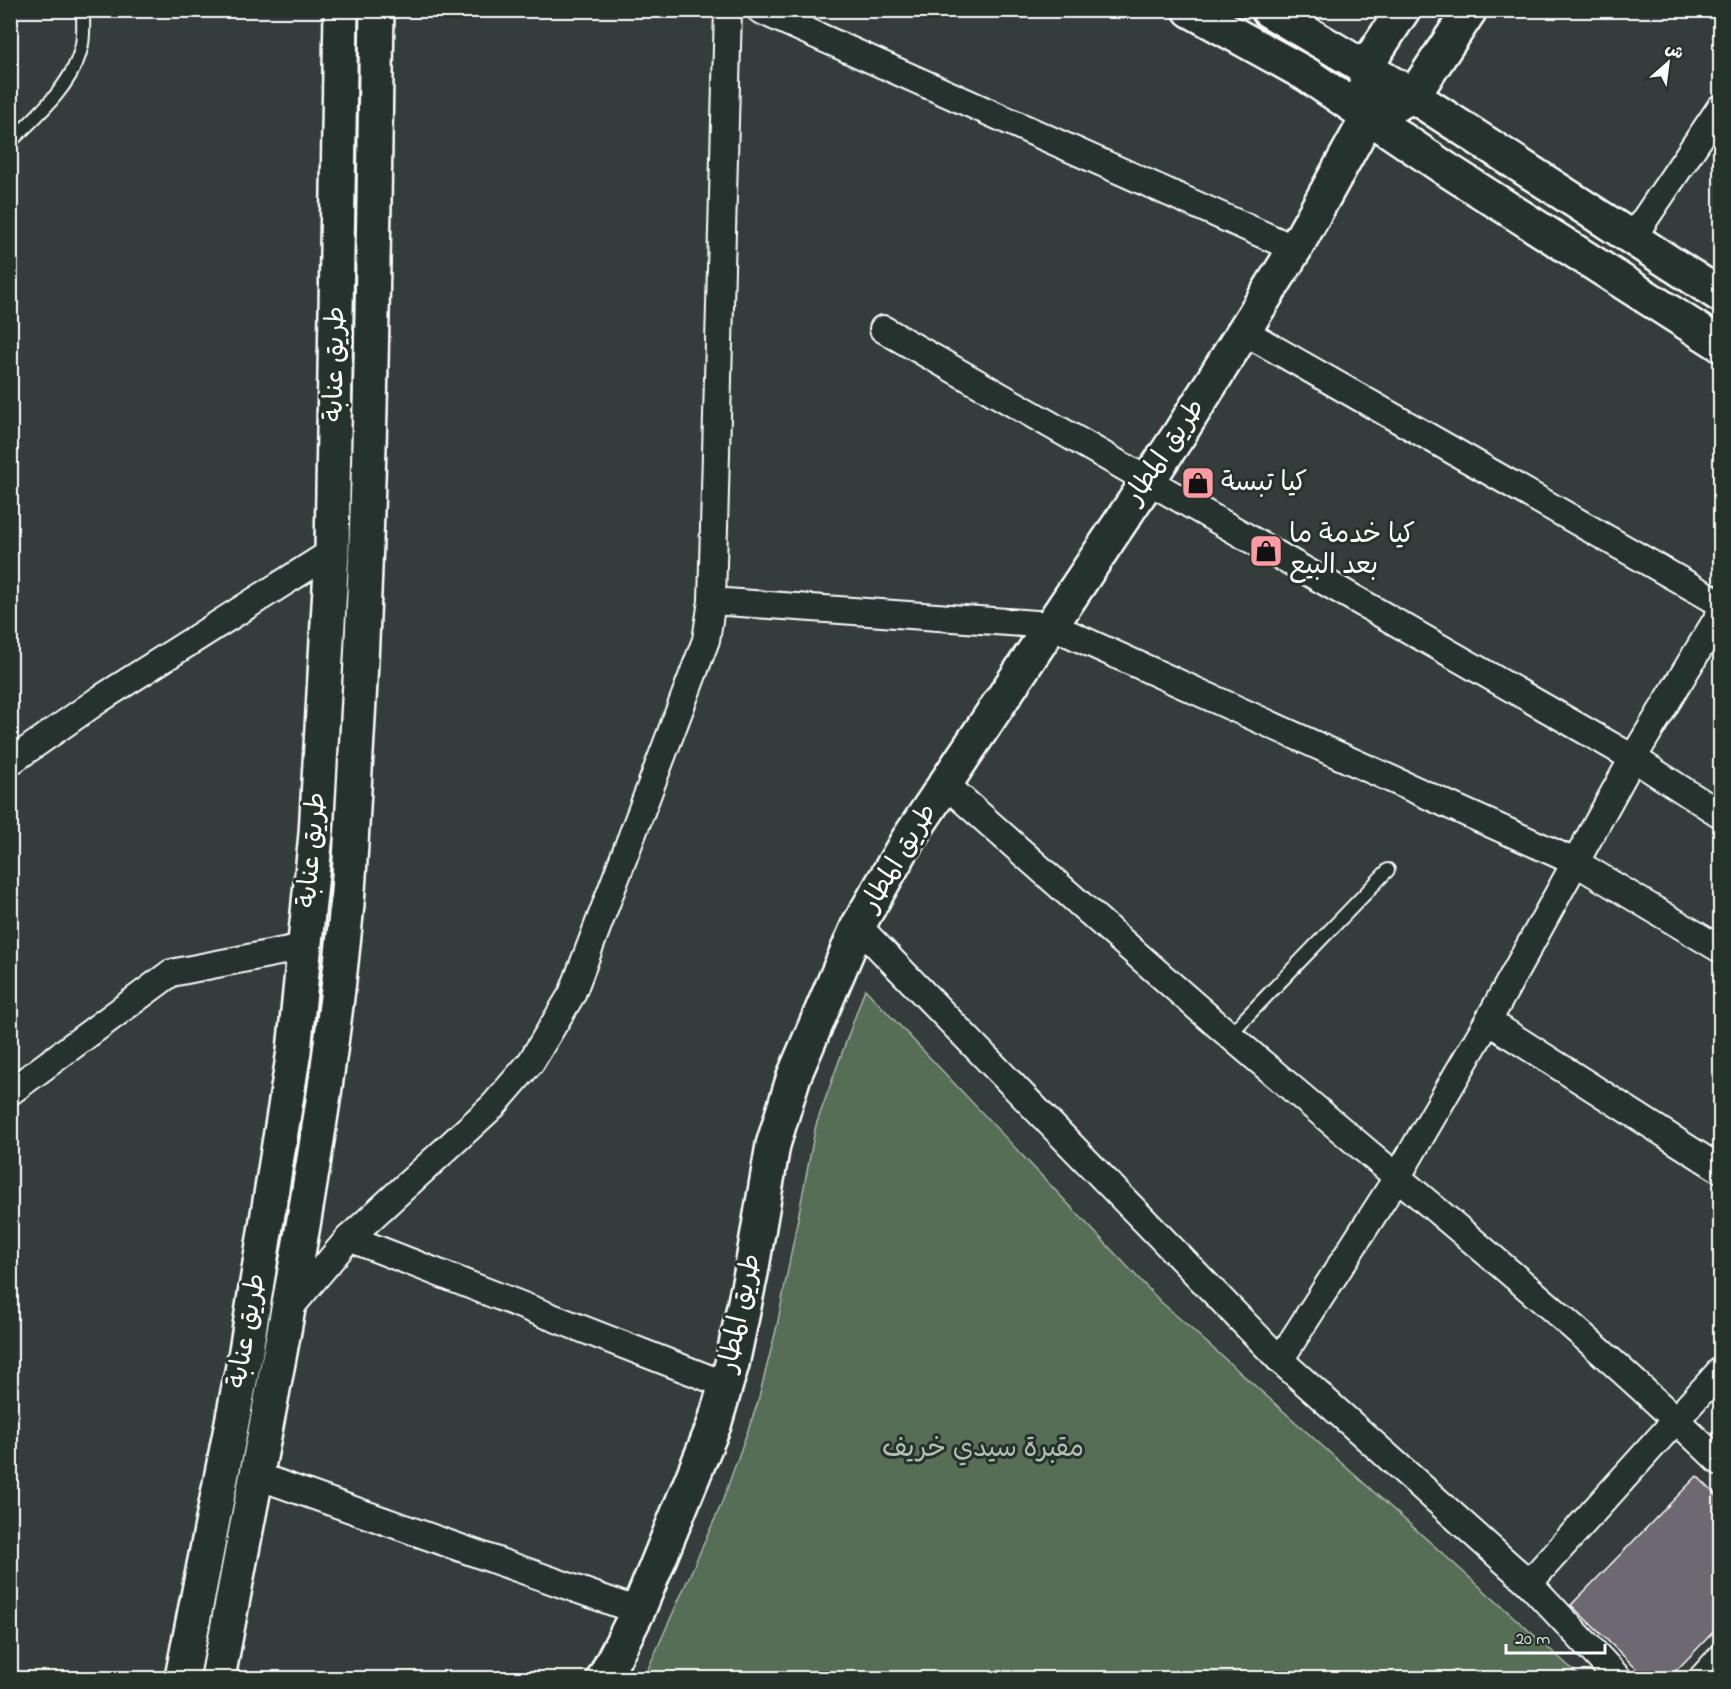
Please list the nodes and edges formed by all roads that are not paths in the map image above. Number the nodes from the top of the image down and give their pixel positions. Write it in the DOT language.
graph roads {
  1 [pos="83,10"];
  2 [pos="341,10"];
  3 [pos="377,10"];
  4 [pos="728,10"];
  5 [pos="760,10"];
  6 [pos="1190,10"];
  7 [pos="1268,10"];
  8 [pos="1403,10"];
  9 [pos="1470,10"];
  10 [pos="1365,68"];
  11 [pos="1413,96"];
  12 [pos="1720,108"];
  13 [pos="1368,117"];
  14 [pos="10,142"];
  15 [pos="1632,238"];
  16 [pos="1294,249"];
  17 [pos="1720,295"];
  18 [pos="883,330"];
  19 [pos="1243,332"];
  20 [pos="1720,344"];
  21 [pos="1148,479"];
  22 [pos="333,552"];
  23 [pos="712,601"];
  24 [pos="1720,603"];
  25 [pos="1720,614"];
  26 [pos="1050,625"];
  27 [pos="1633,758"];
  28 [pos="10,762"];
  29 [pos="945,784"];
  30 [pos="1720,814"];
  31 [pos="1575,862"];
  32 [pos="1388,870"];
  33 [pos="858,927"];
  34 [pos="304,947"];
  35 [pos="1720,949"];
  36 [pos="1488,1021"];
  37 [pos="1229,1035"];
  38 [pos="10,1092"];
  39 [pos="1720,1169"];
  40 [pos="1398,1176"];
  41 [pos="349,1238"];
  42 [pos="289,1309"];
  43 [pos="1280,1360"];
  44 [pos="1720,1371"];
  45 [pos="726,1384"];
  46 [pos="1675,1418"];
  47 [pos="1720,1462"];
  48 [pos="255,1475"];
  49 [pos="1529,1583"];
  50 [pos="638,1611"];
  51 [pos="1720,1658"];
  52 [pos="182,1678"];
  53 [pos="218,1678"];
  54 [pos="604,1678"];
  55 [pos="1618,1678"];
  56 [pos="1702,1678"];
  1 -- 14 [label="lane"];
  2 -- 22 [label="main road, طريق عنابة"];
  3 -- 42 [label="main road, طريق عنابة"];
  4 -- 23 [label="street"];
  5 -- 16 [label="street"];
  6 -- 13 [label="main road"];
  7 -- 10 [label="main road"];
  8 -- 10 [label="main road"];
  9 -- 11 [label="main road"];
  10 -- 11 [label="main road"];
  10 -- 13 [label="main road"];
  11 -- 13 [label="main road"];
  11 -- 15 [label="main road"];
  12 -- 15 [label="street"];
  13 -- 16 [label="main road, طريق المطار"];
  13 -- 20 [label="main road"];
  15 -- 17 [label="main road"];
  16 -- 19 [label="main road, طريق المطار"];
  18 -- 21 [label="street"];
  19 -- 21 [label="main road, طريق المطار"];
  19 -- 24 [label="street"];
  21 -- 26 [label="main road, طريق المطار"];
  21 -- 27 [label="street"];
  22 -- 28 [label="street"];
  22 -- 34 [label="main road, طريق عنابة"];
  23 -- 26 [label="street"];
  23 -- 41 [label="street"];
  25 -- 27 [label="street"];
  26 -- 29 [label="main road, طريق المطار"];
  26 -- 31 [label="street"];
  27 -- 30 [label="street"];
  27 -- 31 [label="street"];
  29 -- 33 [label="main road, طريق المطار"];
  29 -- 37 [label="street"];
  31 -- 35 [label="street"];
  31 -- 36 [label="street"];
  32 -- 37 [label="lane"];
  33 -- 43 [label="street"];
  33 -- 45 [label="main road, طريق المطار"];
  34 -- 38 [label="street"];
  34 -- 52 [label="main road, طريق عنابة"];
  36 -- 39 [label="street"];
  36 -- 40 [label="street"];
  37 -- 40 [label="street"];
  40 -- 43 [label="street"];
  40 -- 46 [label="street"];
  41 -- 42 [label="street"];
  41 -- 45 [label="street"];
  42 -- 48 [label="main road, طريق عنابة"];
  43 -- 49 [label="street"];
  44 -- 46 [label="street"];
  45 -- 50 [label="main road, طريق المطار"];
  46 -- 47 [label="street"];
  46 -- 49 [label="street"];
  48 -- 50 [label="street"];
  48 -- 53 [label="main road, طريق عنابة"];
  49 -- 55 [label="street"];
  50 -- 54 [label="main road, طريق المطار"];
  51 -- 56 [label="street"];
}
